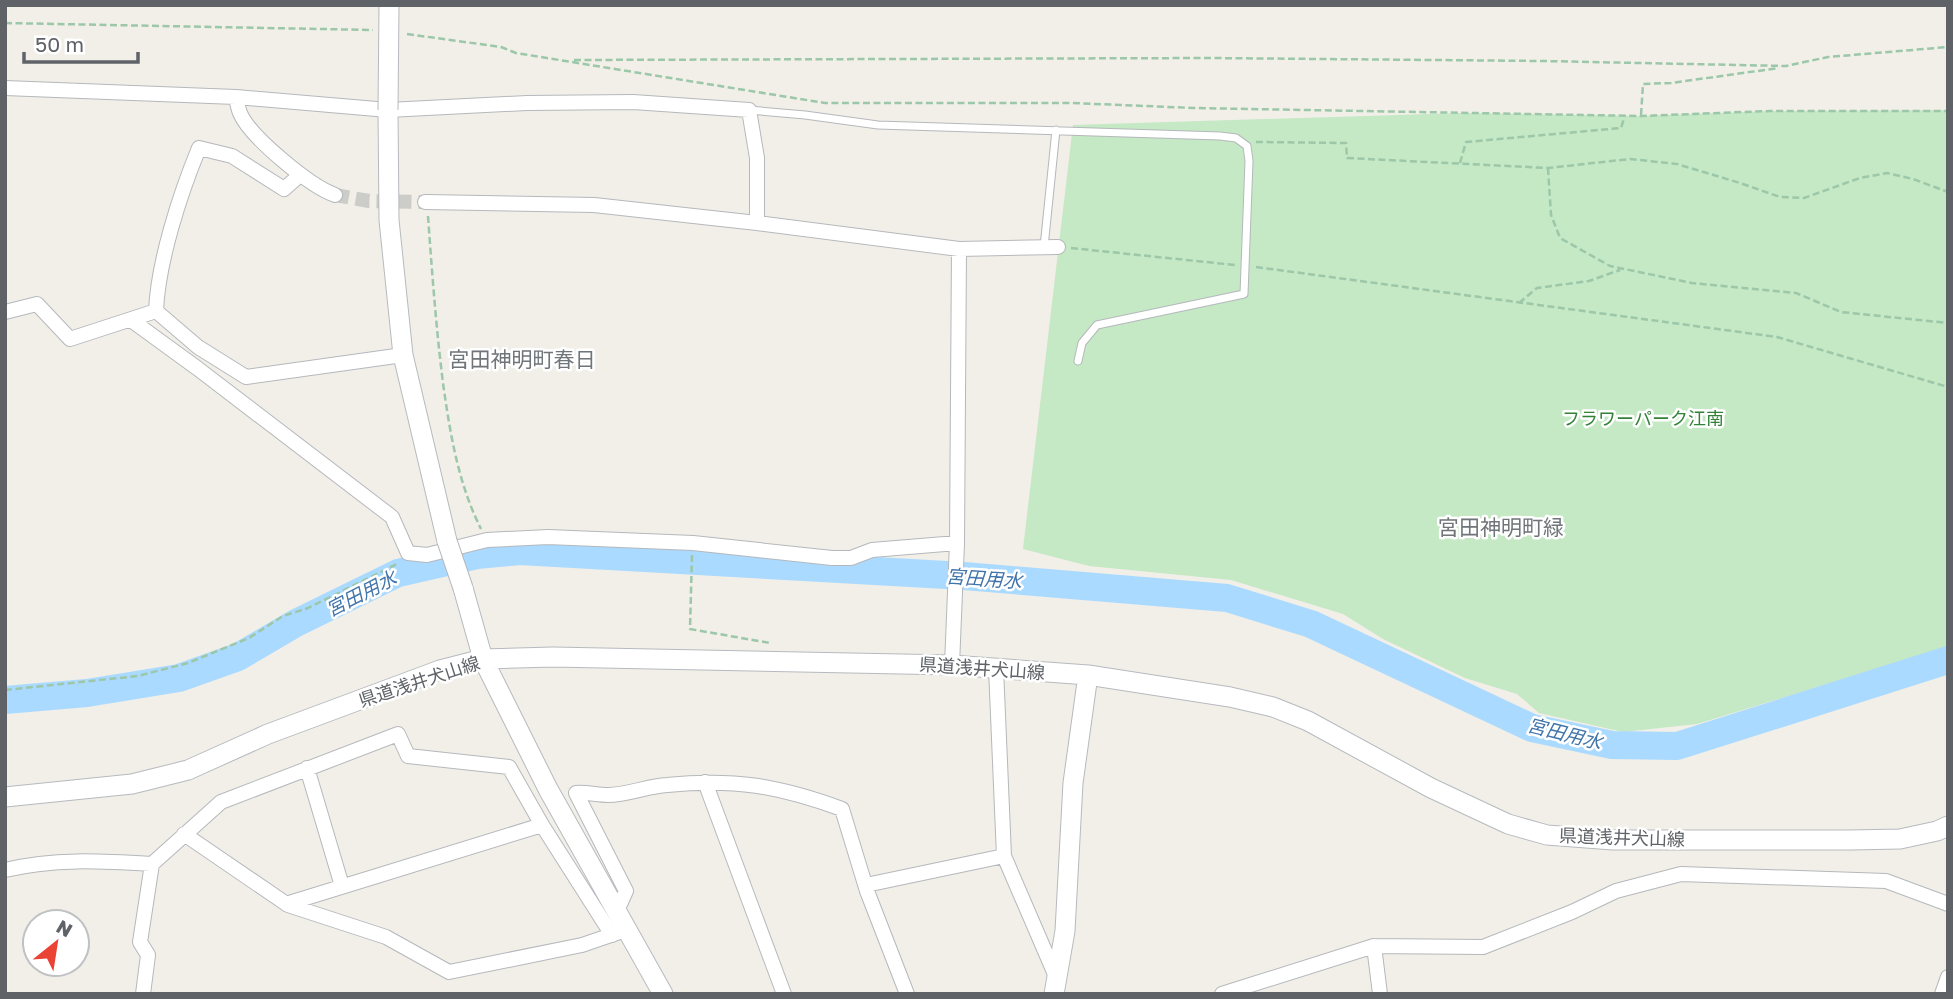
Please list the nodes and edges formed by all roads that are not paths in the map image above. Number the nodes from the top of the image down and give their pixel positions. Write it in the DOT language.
graph roads {
  1 [pos="389,5"];
  2 [pos="5,88"];
  3 [pos="236,97"];
  4 [pos="388,110"];
  5 [pos="749,110"];
  6 [pos="1056,131"];
  7 [pos="300,175"];
  8 [pos="335,195"];
  9 [pos="426,202"];
  10 [pos="757,223"];
  11 [pos="1051,247"];
  12 [pos="959,249"];
  13 [pos="156,311"];
  14 [pos="5,312"];
  15 [pos="131,320"];
  16 [pos="403,355"];
  17 [pos="1078,361"];
  18 [pos="957,543"];
  19 [pos="483,659"];
  20 [pos="952,665"];
  21 [pos="996,668"];
  22 [pos="1088,675"];
  23 [pos="307,768"];
  24 [pos="705,782"];
  25 [pos="5,797"];
  26 [pos="542,825"];
  27 [pos="1948,826"];
  28 [pos="184,834"];
  29 [pos="1004,856"];
  30 [pos="152,864"];
  31 [pos="5,870"];
  32 [pos="866,885"];
  33 [pos="342,887"];
  34 [pos="286,904"];
  35 [pos="1948,904"];
  36 [pos="617,911"];
  37 [pos="620,932"];
  38 [pos="1374,946"];
  39 [pos="1948,977"];
  40 [pos="1056,987"];
  41 [pos="143,994"];
  42 [pos="663,994"];
  43 [pos="784,994"];
  44 [pos="907,994"];
  45 [pos="1223,994"];
  46 [pos="1380,994"];
  47 [pos="1942,994"];
  1 -- 4 [label="main road, bridge"];
  2 -- 3 [label="street"];
  3 -- 4 [label="street"];
  3 -- 7 [label="street"];
  4 -- 5 [label="street"];
  4 -- 16 [label="main road"];
  5 -- 6 [label="lane"];
  5 -- 10 [label="street"];
  6 -- 11 [label="lane"];
  6 -- 17 [label="lane"];
  7 -- 8 [label="street"];
  7 -- 13 [label="street"];
  9 -- 10 [label="street"];
  10 -- 12 [label="street"];
  11 -- 12 [label="street"];
  12 -- 18 [label="street"];
  13 -- 15 [label="street"];
  13 -- 16 [label="street"];
  14 -- 15 [label="street"];
  15 -- 18 [label="street"];
  16 -- 19 [label="main road, bridge"];
  18 -- 20 [label="street"];
  19 -- 20 [label="main road, 県道浅井犬山線"];
  19 -- 25 [label="main road, 県道浅井犬山線"];
  19 -- 36 [label="main road"];
  20 -- 21 [label="main road, 県道浅井犬山線"];
  21 -- 22 [label="main road, 県道浅井犬山線"];
  21 -- 29 [label="street"];
  22 -- 27 [label="main road, 県道浅井犬山線"];
  22 -- 40 [label="main road"];
  23 -- 26 [label="street"];
  23 -- 28 [label="street"];
  23 -- 33 [label="street"];
  24 -- 32 [label="street"];
  24 -- 36 [label="street"];
  24 -- 43 [label="street"];
  26 -- 33 [label="street"];
  26 -- 37 [label="street"];
  28 -- 30 [label="street"];
  28 -- 34 [label="street"];
  29 -- 32 [label="street"];
  29 -- 40 [label="street"];
  30 -- 31 [label="street"];
  30 -- 41 [label="street"];
  32 -- 44 [label="street"];
  33 -- 34 [label="street"];
  34 -- 37 [label="street"];
  35 -- 38 [label="street"];
  36 -- 37 [label="main road"];
  37 -- 42 [label="main road"];
  38 -- 45 [label="street"];
  38 -- 46 [label="street"];
  39 -- 47 [label="street"];
}
